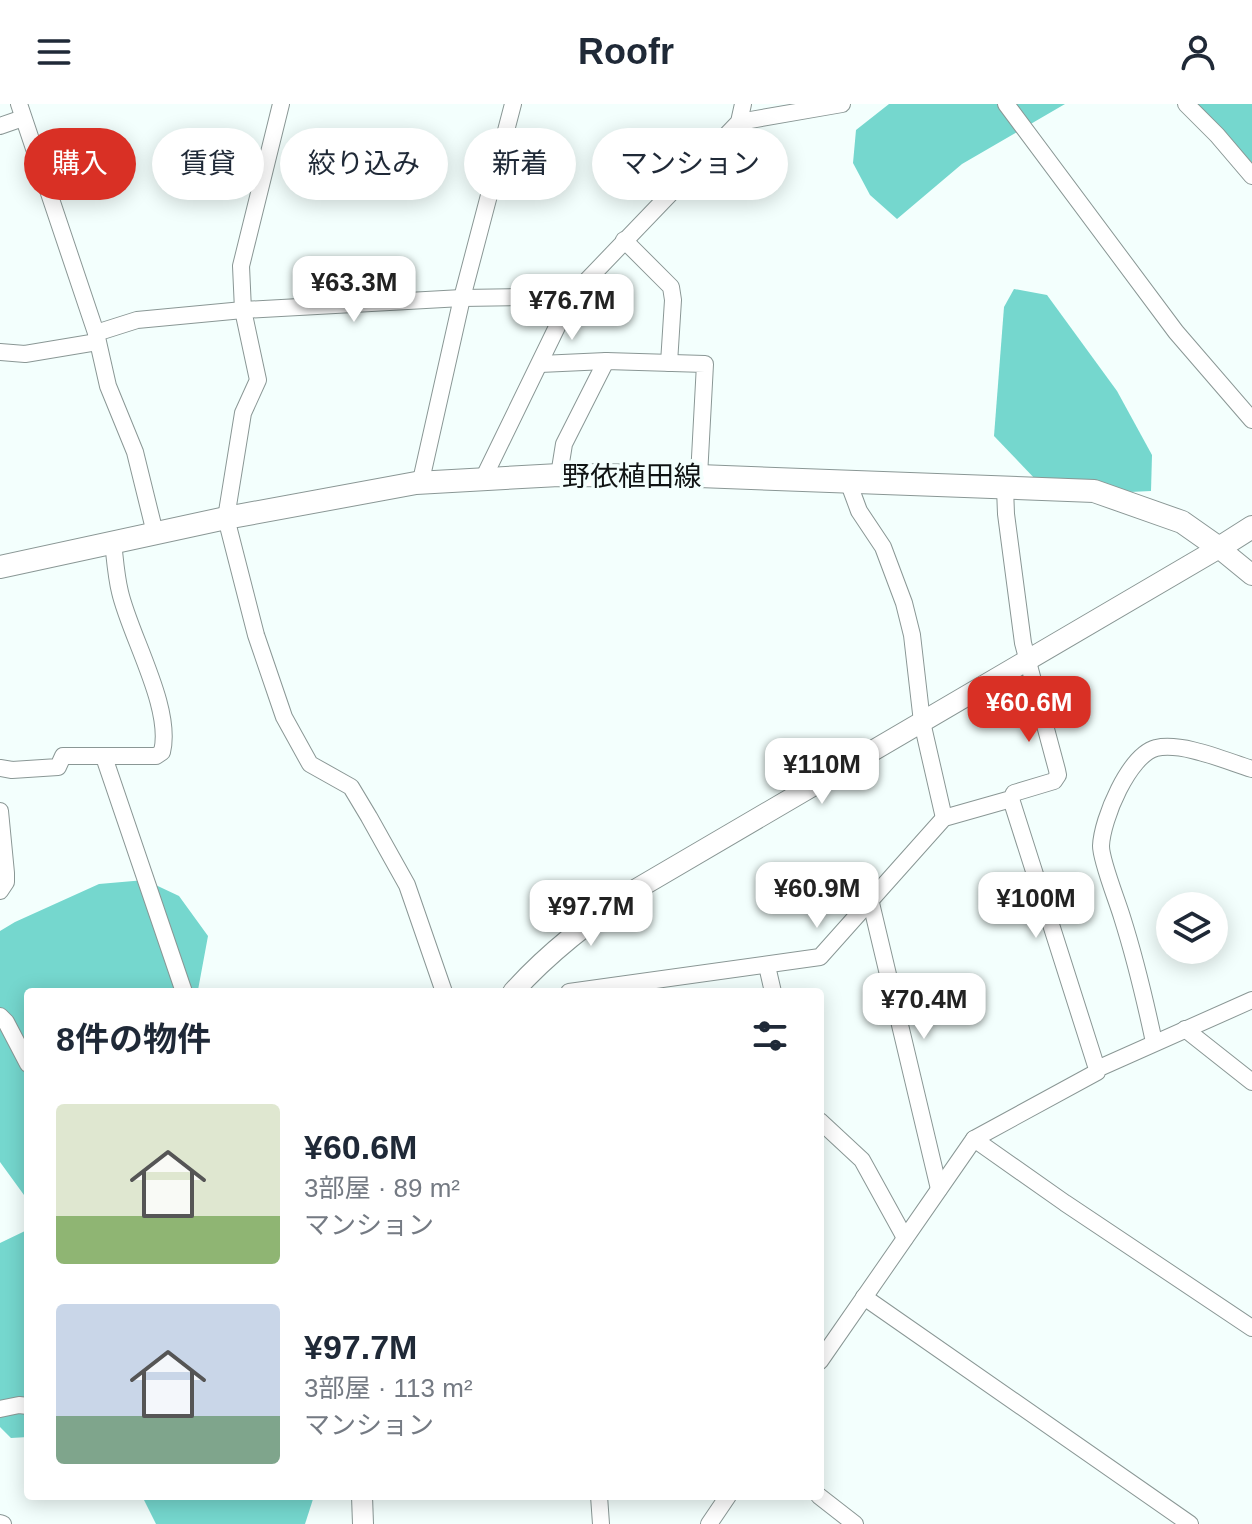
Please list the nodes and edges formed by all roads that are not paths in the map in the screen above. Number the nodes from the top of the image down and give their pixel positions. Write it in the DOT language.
graph roads {
  1 [pos="281,104"];
  2 [pos="513,104"];
  3 [pos="743,104"];
  4 [pos="842,104"];
  5 [pos="1006,104"];
  6 [pos="1186,104"];
  7 [pos="21,111"];
  8 [pos="739,122"];
  9 [pos="0,126"];
  10 [pos="1252,176"];
  11 [pos="624,240"];
  12 [pos="572,296"];
  13 [pos="462,298"];
  14 [pos="243,310"];
  15 [pos="96,338"];
  16 [pos="0,352"];
  17 [pos="606,361"];
  18 [pos="669,363"];
  19 [pos="540,364"];
  20 [pos="1252,420"];
  21 [pos="559,475"];
  22 [pos="699,476"];
  23 [pos="483,479"];
  24 [pos="416,483"];
  25 [pos="849,484"];
  26 [pos="1005,488"];
  27 [pos="226,518"];
  28 [pos="1252,527"];
  29 [pos="155,533"];
  30 [pos="113,542"];
  31 [pos="1219,548"];
  32 [pos="0,567"];
  33 [pos="1252,575"];
  34 [pos="1026,660"];
  35 [pos="922,722"];
  36 [pos="104,757"];
  37 [pos="0,768"];
  38 [pos="1252,769"];
  39 [pos="1011,799"];
  40 [pos="0,811"];
  41 [pos="944,818"];
  42 [pos="0,891"];
  43 [pos="871,903"];
  44 [pos="767,966"];
  45 [pos="525,987"];
  46 [pos="183,988"];
  47 [pos="443,988"];
  48 [pos="599,988"];
  49 [pos="772,988"];
  50 [pos="1252,1000"];
  51 [pos="0,1016"];
  52 [pos="1185,1029"];
  53 [pos="1154,1042"];
  54 [pos="24,1056"];
  55 [pos="1097,1069"];
  56 [pos="1252,1082"];
  57 [pos="824,1125"];
  58 [pos="974,1139"];
  59 [pos="939,1189"];
  60 [pos="905,1238"];
  61 [pos="864,1297"];
  62 [pos="1252,1328"];
  63 [pos="824,1355"];
  64 [pos="24,1406"];
  65 [pos="0,1409"];
  66 [pos="362,1500"];
  67 [pos="599,1500"];
  68 [pos="725,1500"];
  69 [pos="824,1500"];
  70 [pos="363,1524"];
  71 [pos="601,1524"];
  72 [pos="709,1524"];
  73 [pos="855,1524"];
  74 [pos="1190,1524"];
  1 -- 14 [label="street"];
  2 -- 13 [label="street"];
  3 -- 8 [label="street"];
  4 -- 8 [label="street"];
  5 -- 20 [label="street"];
  6 -- 10 [label="street"];
  7 -- 9 [label="street"];
  7 -- 15 [label="street"];
  8 -- 11 [label="street"];
  11 -- 12 [label="street"];
  11 -- 18 [label="street"];
  12 -- 13 [label="street"];
  12 -- 19 [label="street"];
  13 -- 14 [label="street"];
  13 -- 24 [label="street"];
  14 -- 15 [label="street"];
  14 -- 27 [label="street"];
  15 -- 16 [label="street"];
  15 -- 29 [label="street"];
  17 -- 18 [label="street"];
  17 -- 19 [label="street"];
  17 -- 21 [label="street"];
  18 -- 22 [label="street"];
  19 -- 23 [label="street"];
  21 -- 22 [label="main road, 野依植田線"];
  21 -- 23 [label="main road, 野依植田線"];
  22 -- 25 [label="main road, 野依植田線"];
  23 -- 24 [label="main road, 野依植田線"];
  24 -- 27 [label="main road, 野依植田線"];
  25 -- 26 [label="main road, 野依植田線"];
  25 -- 35 [label="street"];
  26 -- 31 [label="main road, 野依植田線"];
  26 -- 34 [label="street"];
  27 -- 29 [label="main road, 野依植田線"];
  27 -- 47 [label="street"];
  28 -- 31 [label="main road"];
  29 -- 30 [label="main road, 野依植田線"];
  30 -- 32 [label="main road, 野依植田線"];
  30 -- 36 [label="street"];
  31 -- 33 [label="street"];
  31 -- 34 [label="street"];
  34 -- 35 [label="street"];
  34 -- 39 [label="street"];
  35 -- 41 [label="street"];
  35 -- 45 [label="street"];
  36 -- 37 [label="street"];
  36 -- 46 [label="street"];
  38 -- 53 [label="street"];
  39 -- 41 [label="street"];
  39 -- 55 [label="street"];
  40 -- 42 [label="street"];
  41 -- 43 [label="street"];
  43 -- 44 [label="street"];
  43 -- 59 [label="street"];
  44 -- 48 [label="street"];
  44 -- 49 [label="street"];
  50 -- 52 [label="street"];
  51 -- 54 [label="street"];
  52 -- 53 [label="street"];
  52 -- 56 [label="street"];
  53 -- 55 [label="street"];
  55 -- 58 [label="street"];
  57 -- 60 [label="street"];
  58 -- 59 [label="street"];
  58 -- 62 [label="street"];
  59 -- 60 [label="street"];
  60 -- 61 [label="street"];
  61 -- 63 [label="street"];
  61 -- 74 [label="street"];
  64 -- 65 [label="street"];
  66 -- 70 [label="street"];
  67 -- 71 [label="street"];
  68 -- 72 [label="street"];
  69 -- 73 [label="street"];
}
